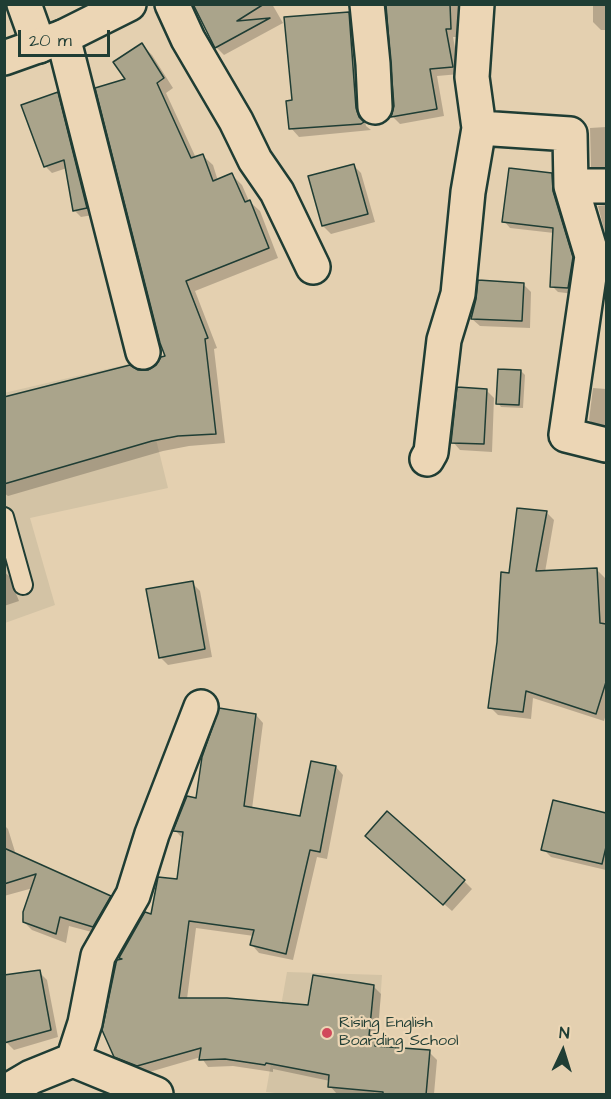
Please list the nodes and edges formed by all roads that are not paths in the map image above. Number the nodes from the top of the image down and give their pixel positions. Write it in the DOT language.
graph roads {
  1 [pos="24,4"];
  2 [pos="129,4"];
  3 [pos="172,4"];
  4 [pos="367,4"];
  5 [pos="477,4"];
  6 [pos="51,41"];
  7 [pos="4,58"];
  8 [pos="375,107"];
  9 [pos="479,128"];
  10 [pos="571,186"];
  11 [pos="606,186"];
  12 [pos="313,267"];
  13 [pos="143,351"];
  14 [pos="606,445"];
  15 [pos="427,459"];
  16 [pos="4,517"];
  17 [pos="23,585"];
  18 [pos="201,707"];
  19 [pos="73,1060"];
  20 [pos="4,1092"];
  21 [pos="156,1095"];
  1 -- 6 [label="street"];
  2 -- 6 [label="street"];
  3 -- 12 [label="street"];
  4 -- 8 [label="street"];
  5 -- 9 [label="street"];
  6 -- 7 [label="street"];
  6 -- 13 [label="street"];
  9 -- 10 [label="street"];
  9 -- 15 [label="street"];
  10 -- 11 [label="street"];
  10 -- 14 [label="street"];
  16 -- 17 [label="lane"];
  18 -- 19 [label="street"];
  19 -- 20 [label="street"];
  19 -- 21 [label="street"];
}
